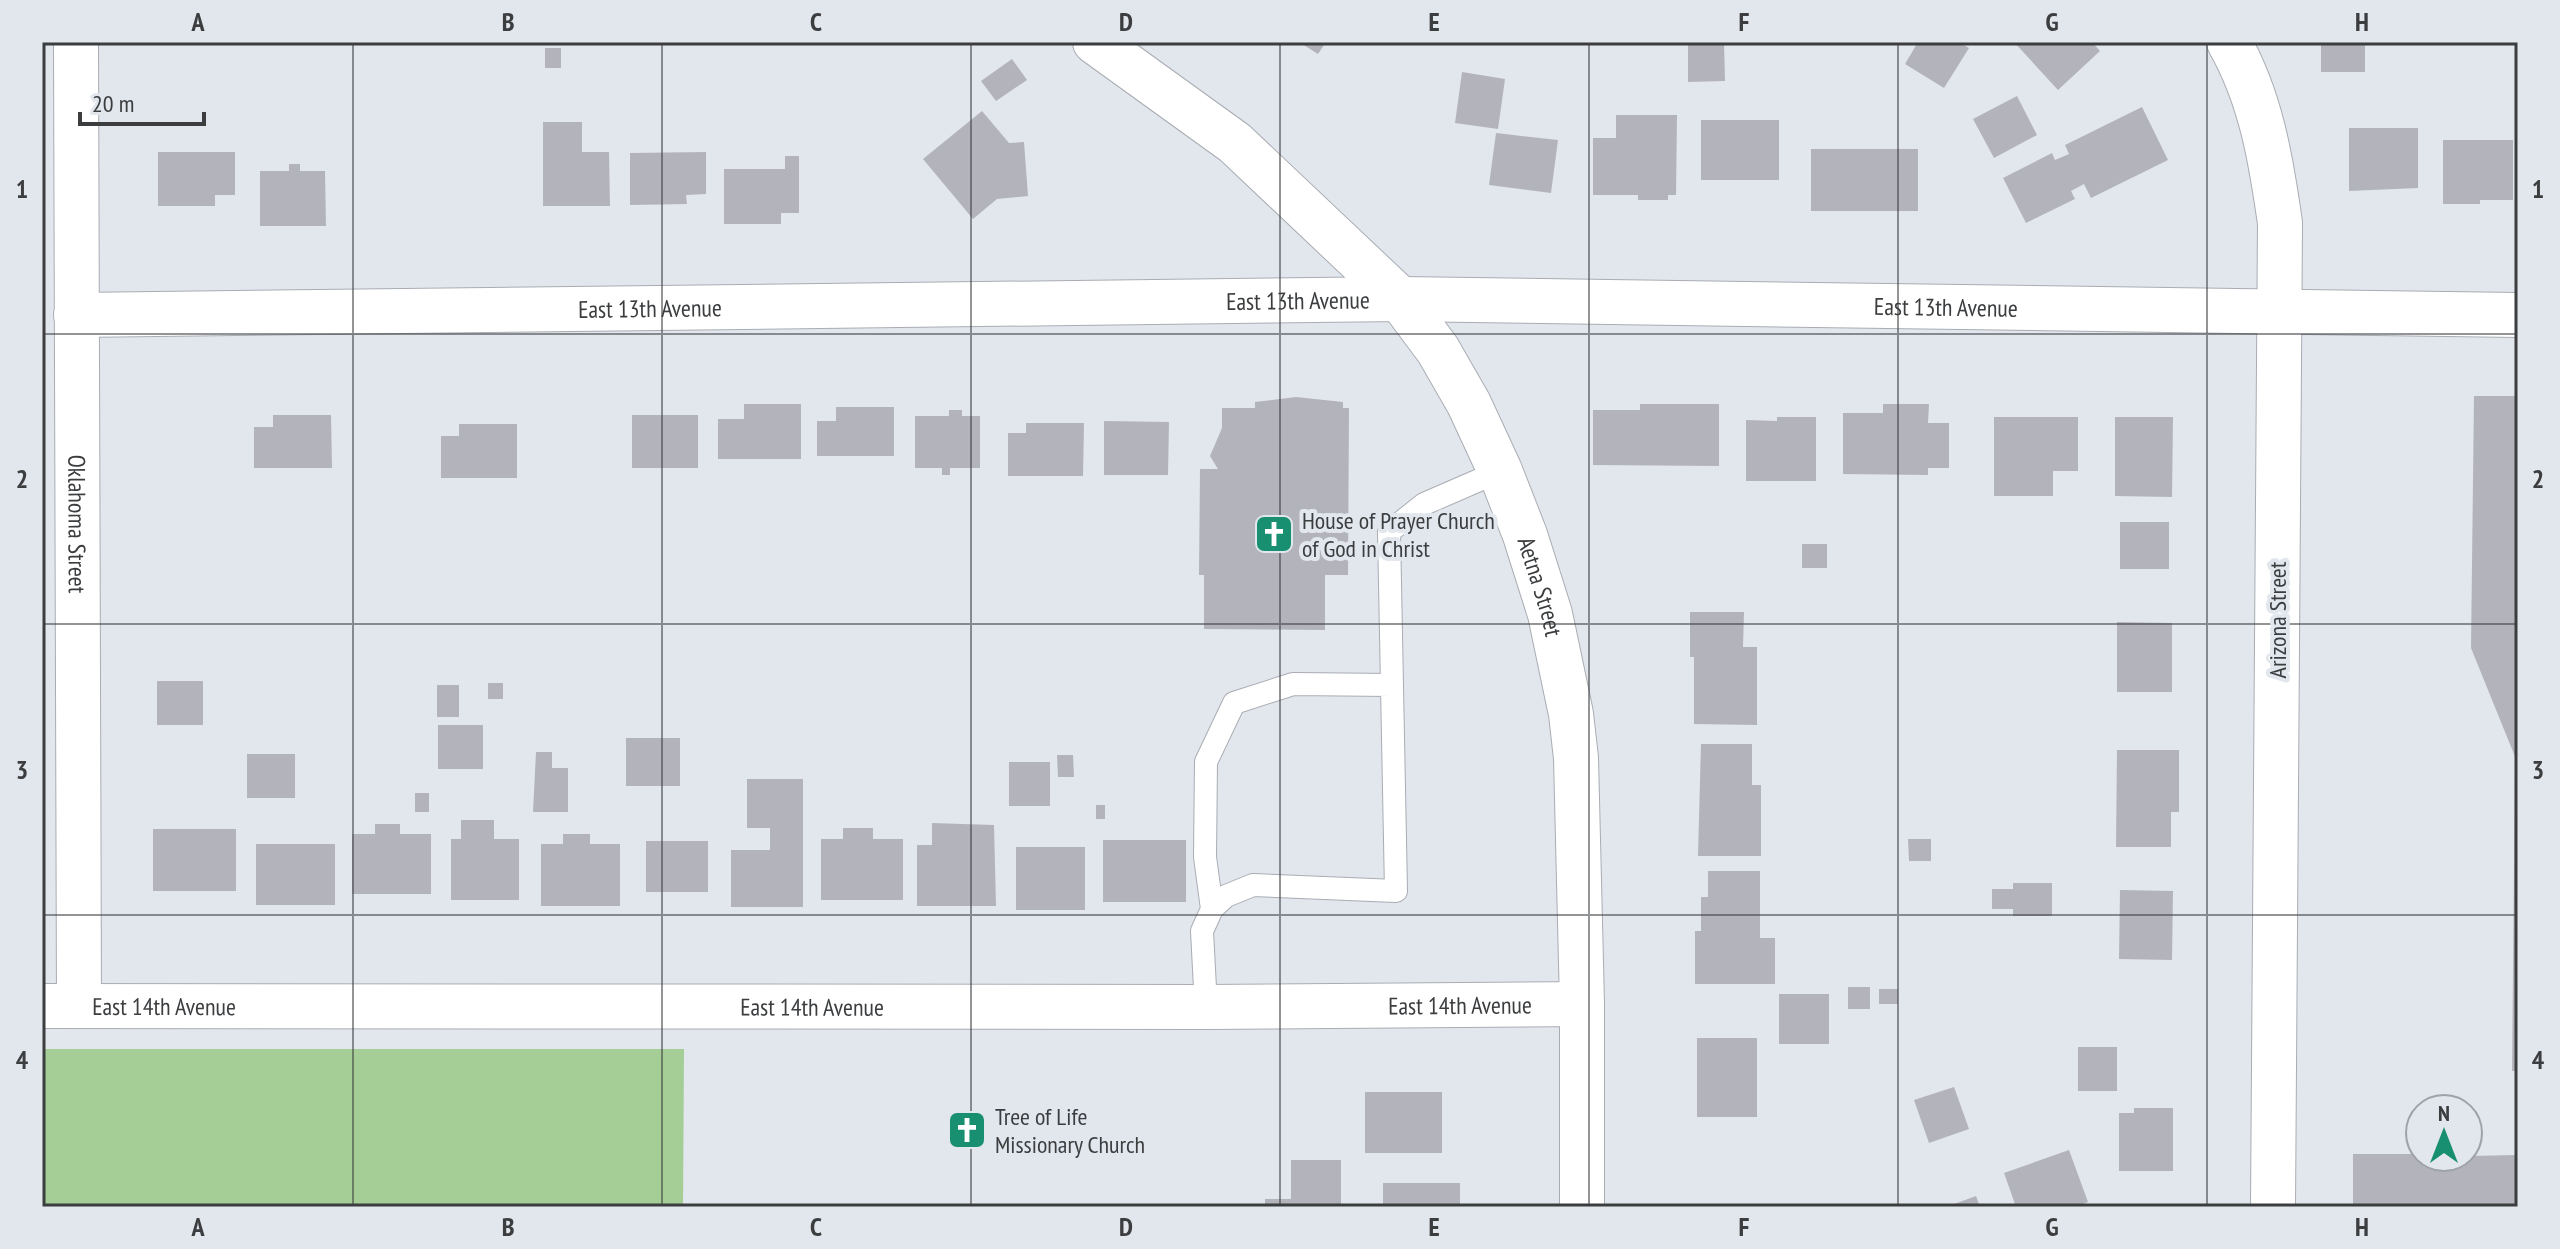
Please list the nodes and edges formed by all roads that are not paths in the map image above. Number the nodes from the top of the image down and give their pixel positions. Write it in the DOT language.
graph roads {
  1 [pos="76,42"];
  2 [pos="1095,42"];
  3 [pos="2229,42"];
  4 [pos="1400,299"];
  5 [pos="2279,311"];
  6 [pos="76,315"];
  7 [pos="2518,315"];
  8 [pos="59,373"];
  9 [pos="1500,471"];
  10 [pos="1392,685"];
  11 [pos="1212,909"];
  12 [pos="1582,1004"];
  13 [pos="60,1006"];
  14 [pos="1206,1007"];
  15 [pos="1582,1207"];
  16 [pos="2273,1207"];
  1 -- 6 [label="street, Oklahoma Street"];
  2 -- 4 [label="street, Aetna Street"];
  3 -- 5 [label="street, Arizona Street"];
  4 -- 5 [label="street, East 13th Avenue"];
  4 -- 6 [label="street, East 13th Avenue"];
  4 -- 9 [label="street, Aetna Street"];
  5 -- 7 [label="street, East 13th Avenue"];
  5 -- 16 [label="street, Arizona Street"];
  6 -- 8 [label="street, Oklahoma Street"];
  8 -- 13 [label="street, Oklahoma Street"];
  9 -- 10 [label="lane"];
  9 -- 12 [label="street, Aetna Street"];
  10 -- 11 [label="lane"];
  10 -- 11 [label="lane"];
  11 -- 14 [label="lane"];
  12 -- 14 [label="street, East 14th Avenue"];
  12 -- 15 [label="street, Aetna Street"];
  13 -- 14 [label="street, East 14th Avenue"];
}
